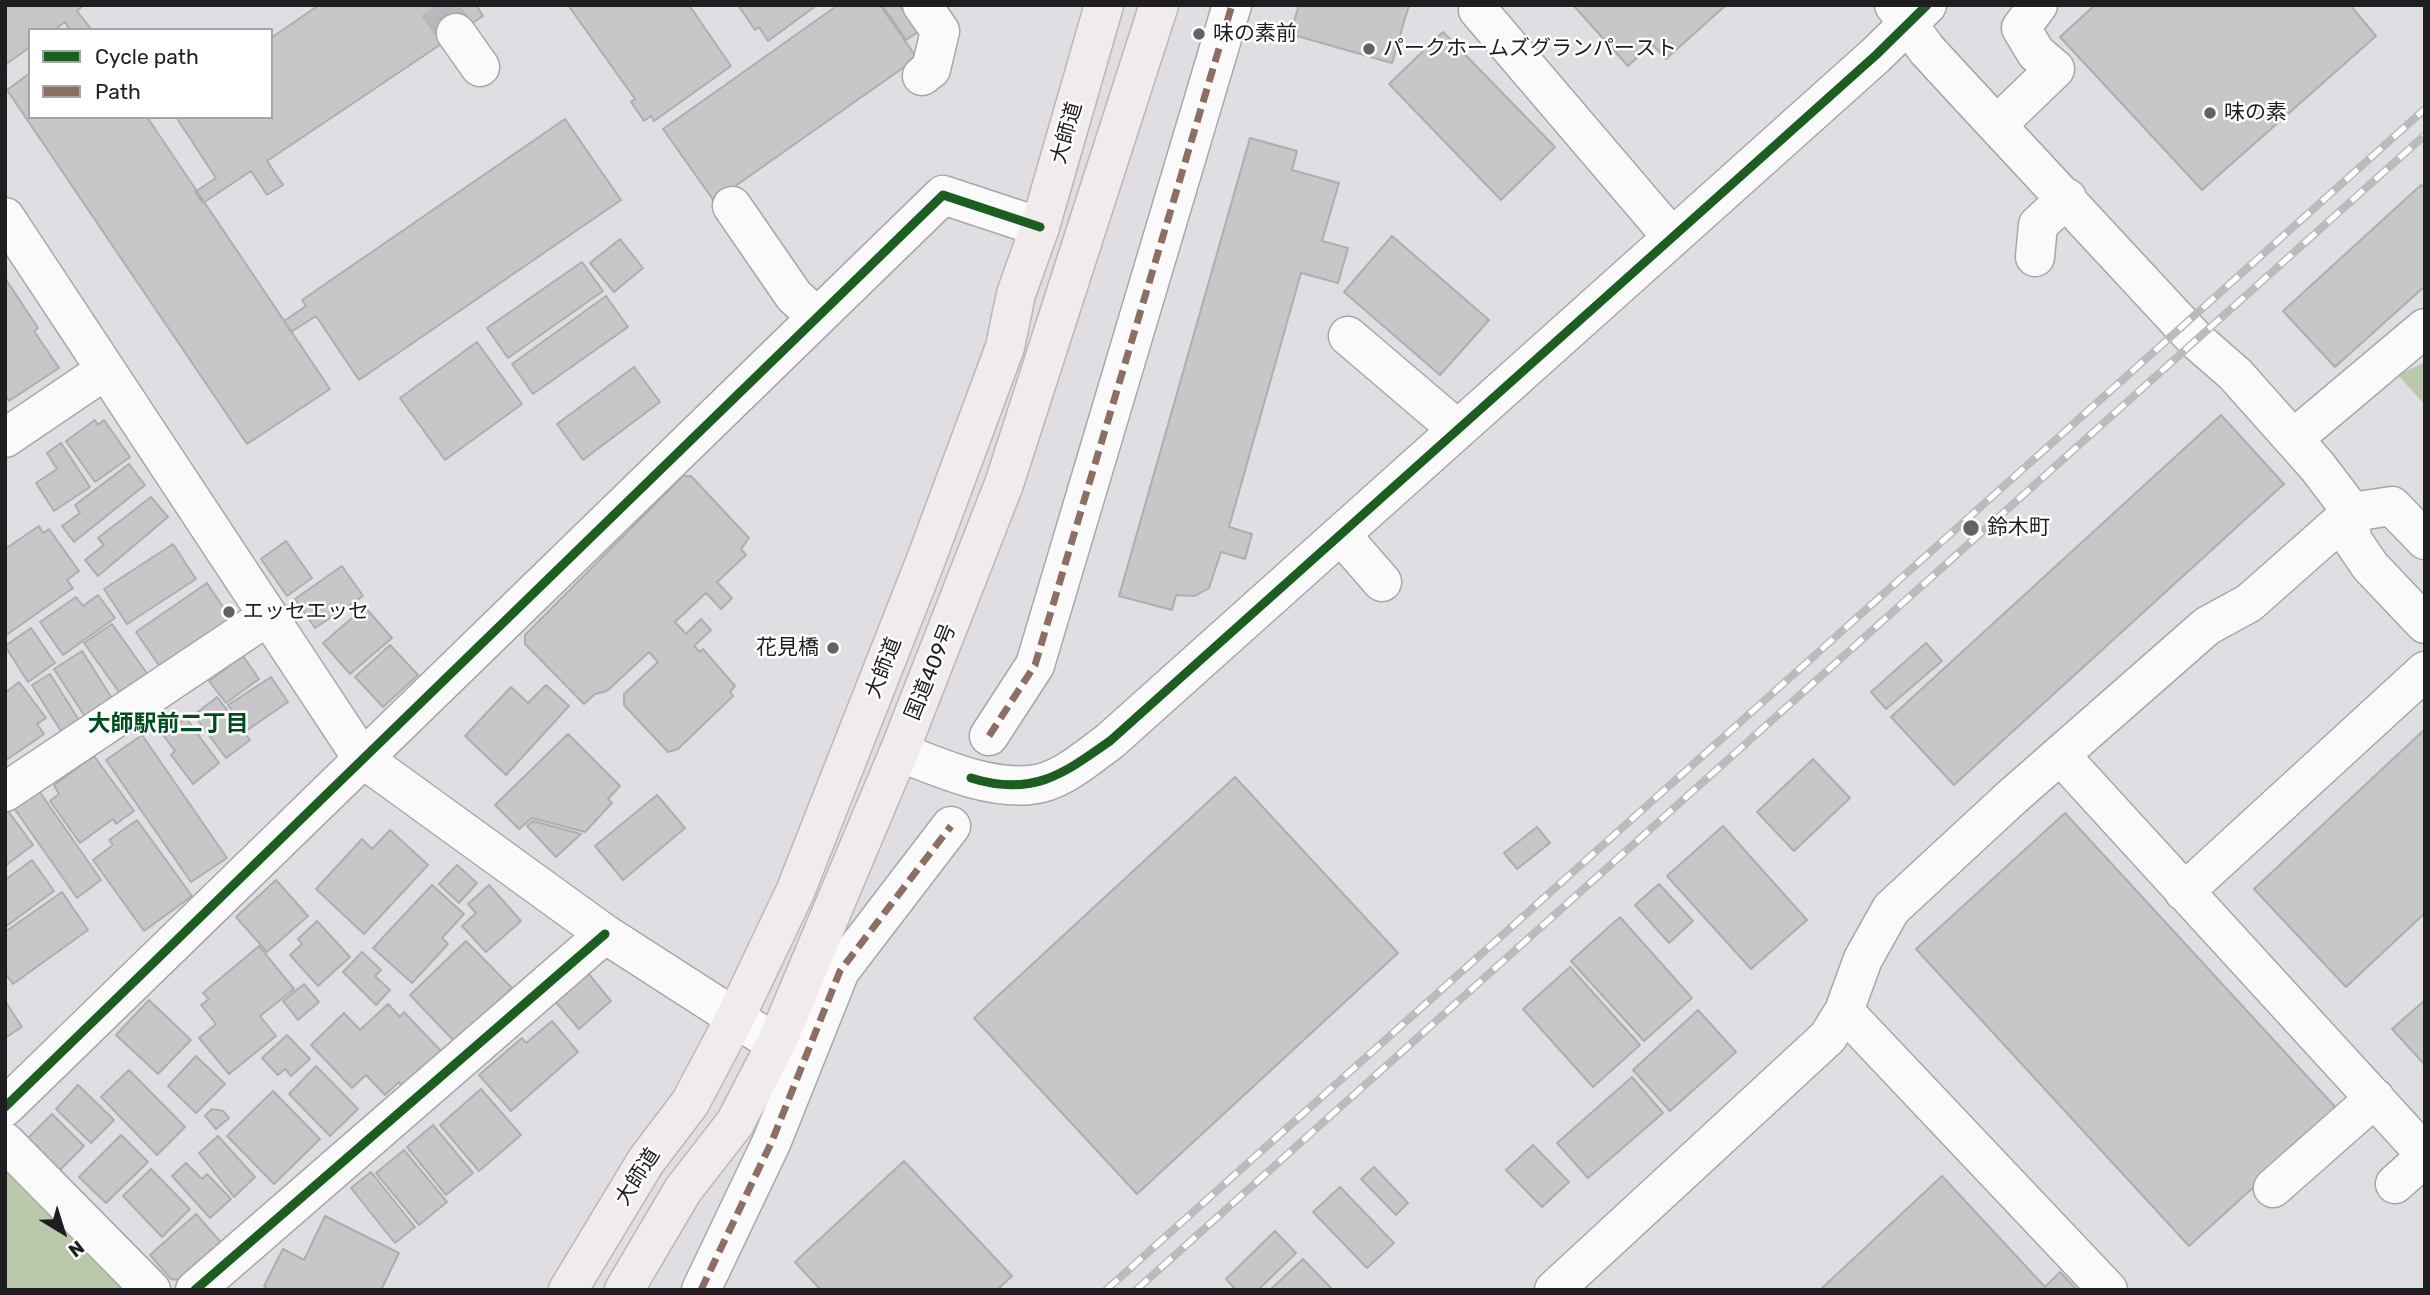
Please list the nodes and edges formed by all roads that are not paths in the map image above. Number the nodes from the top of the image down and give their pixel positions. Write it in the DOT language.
graph roads {
  1 [pos="922,5"];
  2 [pos="1104,5"];
  3 [pos="1159,5"];
  4 [pos="1232,5"];
  5 [pos="2038,5"];
  6 [pos="1478,10"];
  7 [pos="1909,11"];
  8 [pos="456,33"];
  9 [pos="480,67"];
  10 [pos="922,76"];
  11 [pos="1997,124"];
  12 [pos="2067,198"];
  13 [pos="732,206"];
  14 [pos="5,216"];
  15 [pos="1040,227"];
  16 [pos="1671,236"];
  17 [pos="2035,257"];
  18 [pos="816,316"];
  19 [pos="2425,328"];
  20 [pos="1348,336"];
  21 [pos="104,370"];
  22 [pos="1457,429"];
  23 [pos="5,438"];
  24 [pos="2293,439"];
  25 [pos="2351,512"];
  26 [pos="1340,534"];
  27 [pos="2425,540"];
  28 [pos="1382,582"];
  29 [pos="268,616"];
  30 [pos="2425,624"];
  31 [pos="2425,671"];
  32 [pos="989,737"];
  33 [pos="899,752"];
  34 [pos="2060,755"];
  35 [pos="362,758"];
  36 [pos="5,792"];
  37 [pos="951,826"];
  38 [pos="2184,892"];
  39 [pos="605,934"];
  40 [pos="1844,1011"];
  41 [pos="735,1018"];
  42 [pos="776,1044"];
  43 [pos="2375,1098"];
  44 [pos="5,1107"];
  45 [pos="5,1142"];
  46 [pos="2425,1156"];
  47 [pos="2395,1184"];
  48 [pos="2273,1188"];
  49 [pos="199,1288"];
  50 [pos="151,1290"];
  51 [pos="568,1290"];
  52 [pos="624,1290"];
  53 [pos="701,1290"];
  54 [pos="1554,1290"];
  55 [pos="2108,1290"];
  1 -- 10 [label="street"];
  2 -- 15 [label="highway, 大師道"];
  3 -- 33 [label="highway, 国道409号"];
  4 -- 32 [label="street"];
  5 -- 11 [label="street"];
  6 -- 16 [label="street"];
  7 -- 11 [label="street"];
  7 -- 16 [label="street"];
  8 -- 9 [label="street"];
  11 -- 12 [label="street"];
  12 -- 17 [label="street"];
  12 -- 24 [label="street"];
  13 -- 18 [label="street"];
  14 -- 21 [label="street"];
  15 -- 18 [label="street"];
  15 -- 41 [label="highway, 大師道"];
  16 -- 22 [label="street"];
  18 -- 35 [label="street"];
  19 -- 24 [label="street"];
  20 -- 22 [label="street"];
  21 -- 23 [label="street"];
  21 -- 29 [label="street"];
  22 -- 26 [label="street"];
  24 -- 25 [label="street"];
  25 -- 27 [label="street"];
  25 -- 30 [label="street"];
  25 -- 34 [label="street"];
  26 -- 28 [label="street"];
  26 -- 33 [label="street"];
  29 -- 35 [label="street"];
  29 -- 36 [label="street"];
  31 -- 38 [label="street"];
  33 -- 42 [label="highway"];
  34 -- 38 [label="street"];
  34 -- 40 [label="street"];
  35 -- 39 [label="street"];
  35 -- 44 [label="street"];
  37 -- 53 [label="street"];
  38 -- 43 [label="street"];
  39 -- 41 [label="street"];
  39 -- 49 [label="street"];
  40 -- 54 [label="street"];
  40 -- 55 [label="street"];
  41 -- 42 [label="street"];
  41 -- 51 [label="highway, 大師道"];
  42 -- 52 [label="highway"];
  43 -- 46 [label="street"];
  43 -- 48 [label="street"];
  45 -- 50 [label="street"];
  46 -- 47 [label="street"];
}
